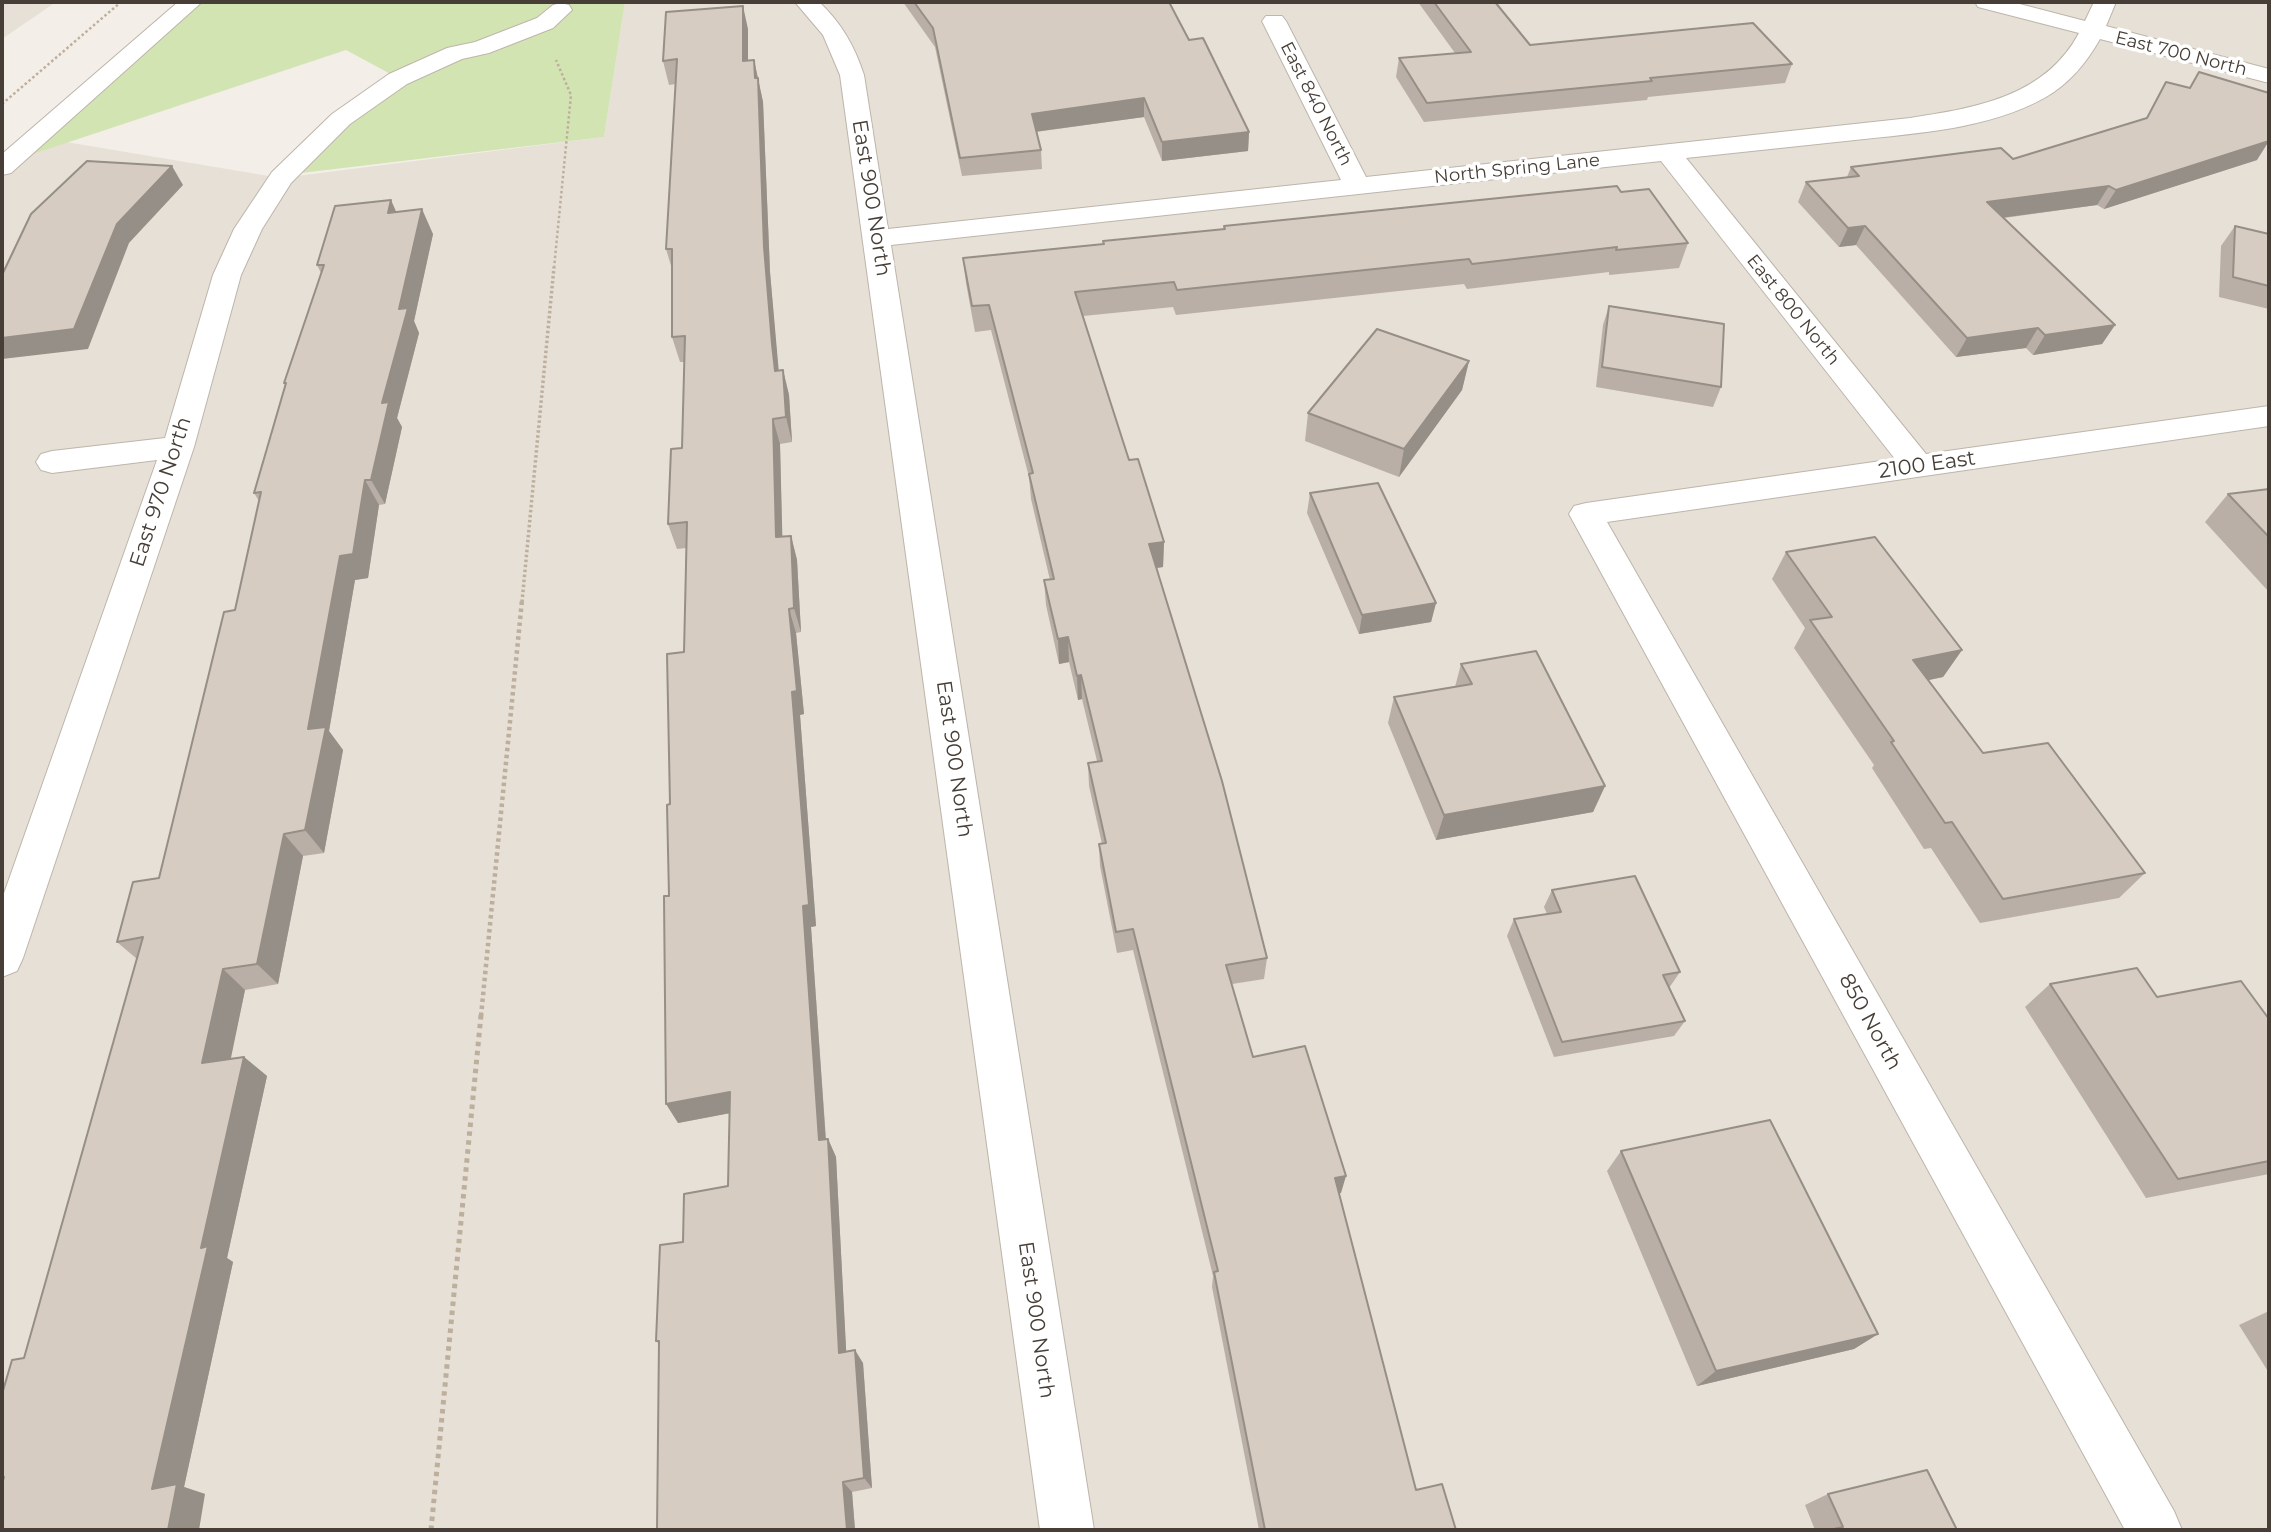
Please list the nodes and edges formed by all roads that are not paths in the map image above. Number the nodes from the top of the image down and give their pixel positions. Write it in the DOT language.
graph roads {
  1 [pos="191,2"];
  2 [pos="806,2"];
  3 [pos="1986,2"];
  4 [pos="2105,2"];
  5 [pos="570,7"];
  6 [pos="1274,21"];
  7 [pos="2093,31"];
  8 [pos="2269,76"];
  9 [pos="1668,153"];
  10 [pos="2,167"];
  11 [pos="1357,186"];
  12 [pos="877,238"];
  13 [pos="2269,416"];
  14 [pos="178,447"];
  15 [pos="52,463"];
  16 [pos="1918,466"];
  17 [pos="1586,514"];
  18 [pos="2,958"];
  19 [pos="1067,1530"];
  20 [pos="2155,1530"];
  1 -- 10 [label="street"];
  2 -- 12 [label="street, East 900 North"];
  3 -- 7 [label="street, East 700 North"];
  4 -- 7 [label="street, North Spring Lane"];
  5 -- 14 [label="street, East 970 North"];
  6 -- 11 [label="street, East 840 North"];
  7 -- 8 [label="street, East 700 North"];
  7 -- 9 [label="street, North Spring Lane"];
  9 -- 11 [label="street, North Spring Lane"];
  9 -- 16 [label="street, East 800 North"];
  11 -- 12 [label="street, North Spring Lane"];
  12 -- 19 [label="street, East 900 North"];
  13 -- 16 [label="street, 2100 East"];
  14 -- 15 [label="street"];
  14 -- 18 [label="street, East 970 North"];
  16 -- 17 [label="street, 2100 East"];
  17 -- 20 [label="street, 850 North"];
}
